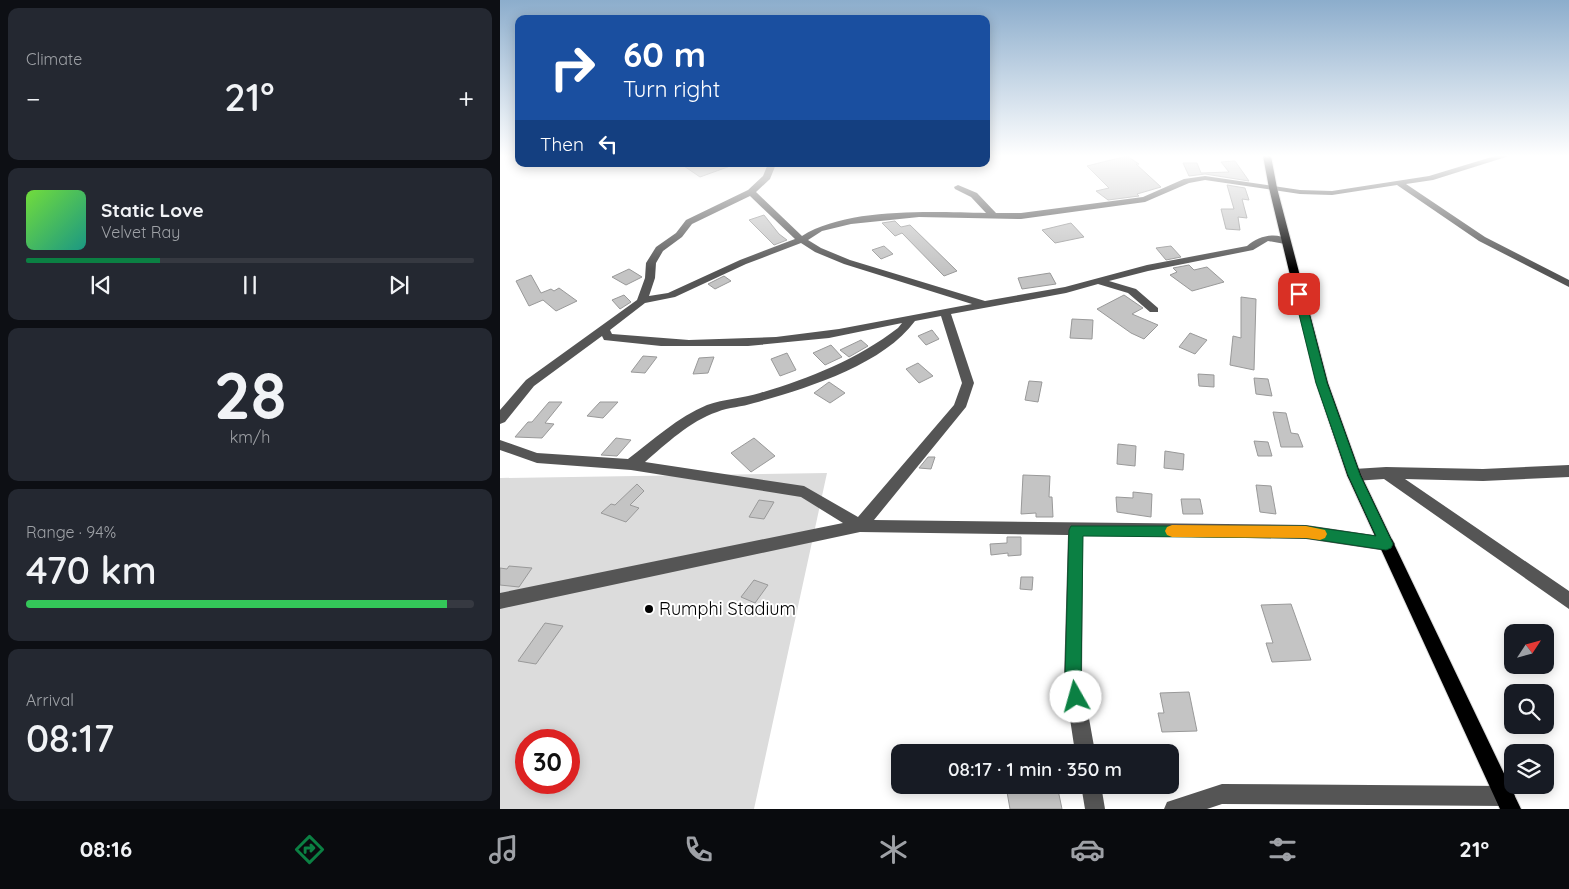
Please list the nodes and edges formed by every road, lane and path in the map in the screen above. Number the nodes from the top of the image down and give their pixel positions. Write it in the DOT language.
graph roads {
  1 [pos="747,194"];
  2 [pos="753,194"];
  3 [pos="972,194"];
  4 [pos="1158,194"];
  5 [pos="1274,194"];
  6 [pos="1415,194"];
  7 [pos="994,215"];
  8 [pos="802,240"];
  9 [pos="1286,241"];
  10 [pos="1100,282"];
  11 [pos="1569,284"];
  12 [pos="642,301"];
  13 [pos="986,304"];
  14 [pos="1154,310"];
  15 [pos="945,312"];
  16 [pos="911,318"];
  17 [pos="605,330"];
  18 [pos="500,418"];
  19 [pos="500,445"];
  20 [pos="631,465"];
  21 [pos="1569,471"];
  22 [pos="1386,473"];
  23 [pos="1354,475"];
  24 [pos="860,526"];
  25 [pos="1076,530"];
  26 [pos="1386,544"];
  27 [pos="500,601"];
  28 [pos="1569,601"];
  29 [pos="1084,744"];
  30 [pos="1092,794"];
  31 [pos="1508,802"];
  32 [pos="1094,809"];
  33 [pos="1174,809"];
  1 -- 12 [label="street"];
  2 -- 8 [label="street"];
  3 -- 7 [label="street"];
  4 -- 7 [label="street"];
  5 -- 9 [label="main road"];
  6 -- 11 [label="street"];
  7 -- 8 [label="street"];
  8 -- 12 [label="street"];
  8 -- 13 [label="street"];
  9 -- 10 [label="street"];
  9 -- 23 [label="main road"];
  10 -- 13 [label="street"];
  10 -- 14 [label="street"];
  12 -- 17 [label="street"];
  13 -- 15 [label="street"];
  15 -- 16 [label="street"];
  15 -- 24 [label="street"];
  16 -- 17 [label="street"];
  16 -- 20 [label="street"];
  17 -- 18 [label="street"];
  19 -- 20 [label="street"];
  20 -- 24 [label="street"];
  21 -- 22 [label="street"];
  22 -- 23 [label="street"];
  22 -- 28 [label="street"];
  23 -- 26 [label="main road"];
  24 -- 25 [label="street"];
  24 -- 27 [label="street"];
  25 -- 26 [label="street"];
  25 -- 29 [label="street"];
  26 -- 31 [label="main road"];
  30 -- 32 [label="street"];
  31 -- 33 [label="street"];
}
